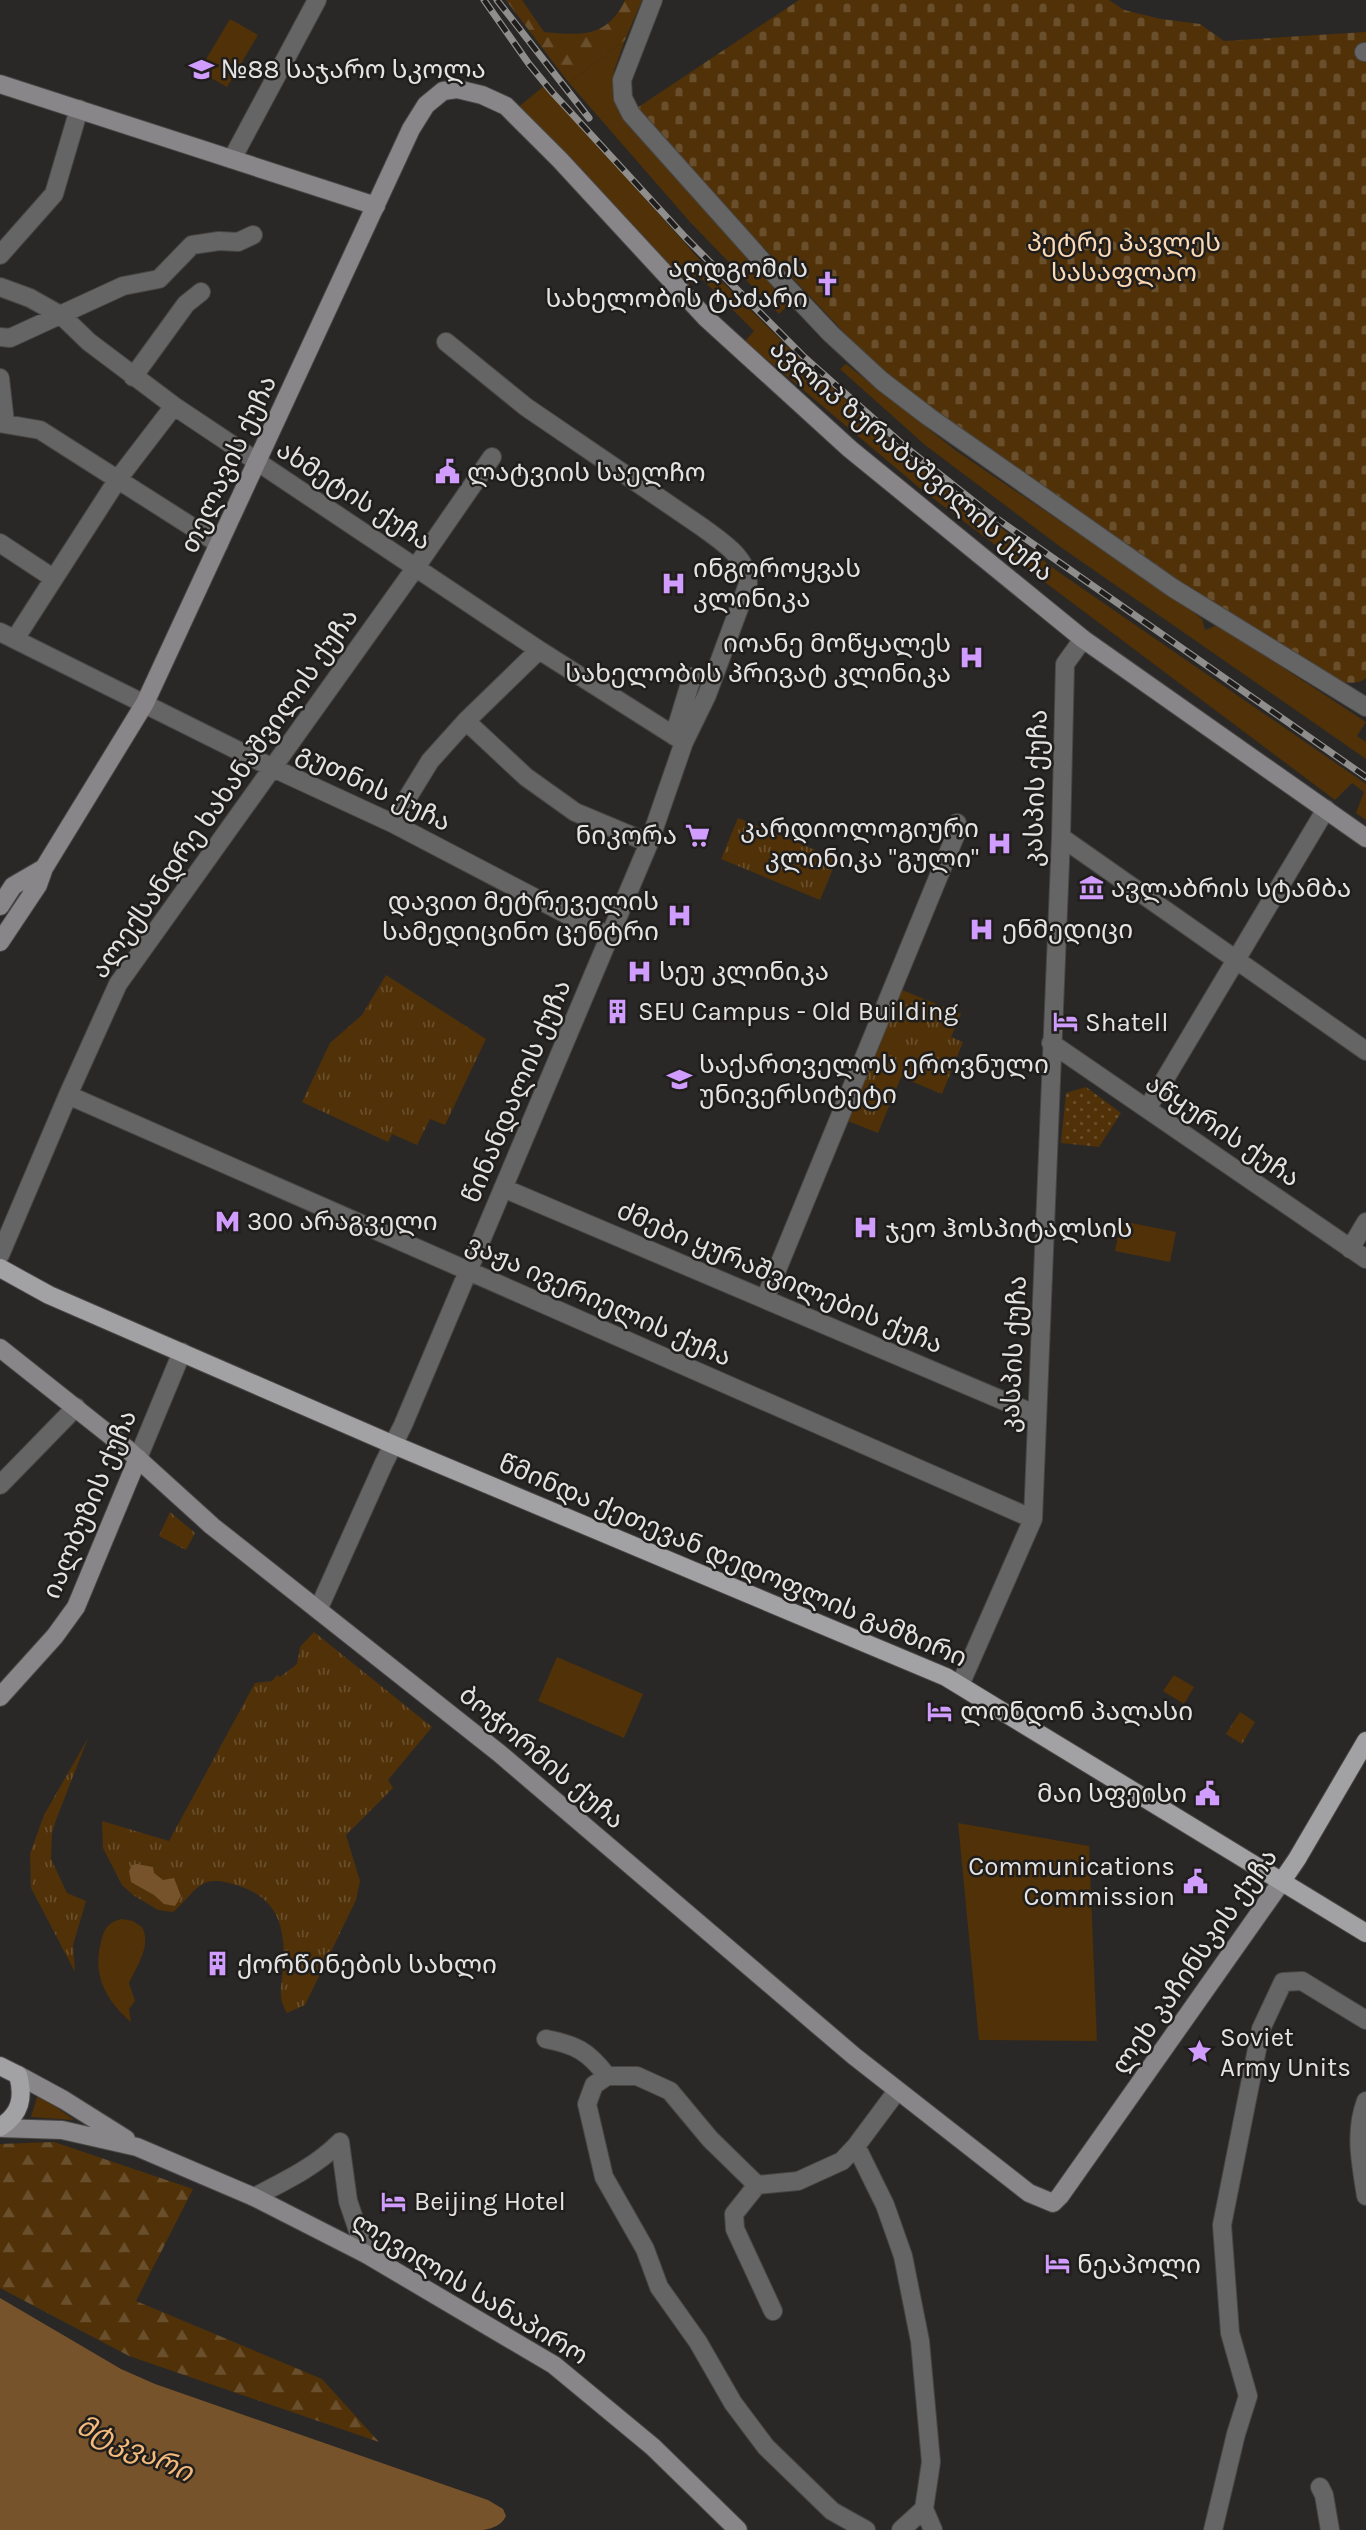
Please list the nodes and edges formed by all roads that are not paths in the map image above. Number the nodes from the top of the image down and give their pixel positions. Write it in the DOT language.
graph roads {
  1 [pos="317,0"];
  2 [pos="653,0"];
  3 [pos="0,83"];
  4 [pos="457,89"];
  5 [pos="79,109"];
  6 [pos="232,159"];
  7 [pos="376,206"];
  8 [pos="253,235"];
  9 [pos="0,256"];
  10 [pos="0,287"];
  11 [pos="201,292"];
  12 [pos="61,316"];
  13 [pos="0,337"];
  14 [pos="446,342"];
  15 [pos="133,377"];
  16 [pos="0,378"];
  17 [pos="174,406"];
  18 [pos="3,423"];
  19 [pos="492,457"];
  20 [pos="257,463"];
  21 [pos="118,479"];
  22 [pos="0,543"];
  23 [pos="219,544"];
  24 [pos="416,567"];
  25 [pos="53,578"];
  26 [pos="8,635"];
  27 [pos="1083,639"];
  28 [pos="539,650"];
  29 [pos="692,677"];
  30 [pos="145,703"];
  31 [pos="1366,707"];
  32 [pos="466,721"];
  33 [pos="679,739"];
  34 [pos="273,768"];
  35 [pos="1326,809"];
  36 [pos="392,823"];
  37 [pos="957,823"];
  38 [pos="1061,837"];
  39 [pos="1366,838"];
  40 [pos="649,843"];
  41 [pos="44,868"];
  42 [pos="0,906"];
  43 [pos="610,937"];
  44 [pos="0,942"];
  45 [pos="1236,960"];
  46 [pos="1051,1043"];
  47 [pos="1366,1051"];
  48 [pos="68,1095"];
  49 [pos="1147,1109"];
  50 [pos="503,1188"];
  51 [pos="1366,1222"];
  52 [pos="1350,1248"];
  53 [pos="0,1255"];
  54 [pos="1366,1259"];
  55 [pos="0,1268"];
  56 [pos="467,1271"];
  57 [pos="0,1281"];
  58 [pos="49,1295"];
  59 [pos="765,1299"];
  60 [pos="0,1348"];
  61 [pos="182,1352"];
  62 [pos="76,1407"];
  63 [pos="1037,1415"];
  64 [pos="394,1445"];
  65 [pos="138,1458"];
  66 [pos="0,1485"];
  67 [pos="1033,1519"];
  68 [pos="318,1610"];
  69 [pos="960,1685"];
  70 [pos="0,1698"];
  71 [pos="1366,1741"];
  72 [pos="1282,1881"];
  73 [pos="1366,1933"];
  74 [pos="1366,2020"];
  75 [pos="546,2039"];
  76 [pos="0,2066"];
  77 [pos="18,2075"];
  78 [pos="607,2076"];
  79 [pos="897,2091"];
  80 [pos="1366,2101"];
  81 [pos="0,2127"];
  82 [pos="856,2146"];
  83 [pos="137,2147"];
  84 [pos="757,2185"];
  85 [pos="1366,2196"];
  86 [pos="254,2197"];
  87 [pos="1053,2203"];
  88 [pos="366,2253"];
  89 [pos="773,2311"];
  90 [pos="1320,2487"];
  91 [pos="925,2509"];
  92 [pos="738,2530"];
  93 [pos="866,2530"];
  94 [pos="901,2530"];
  95 [pos="933,2530"];
  96 [pos="1213,2530"];
  97 [pos="1330,2530"];
  1 -- 6 [label="street"];
  2 -- 31 [label="street"];
  3 -- 5 [label="main road"];
  4 -- 7 [label="main road, თელავის ქუჩა"];
  4 -- 27 [label="main road, ავლიპ ზურაბაშვილის ქუჩა"];
  5 -- 6 [label="main road"];
  5 -- 9 [label="street"];
  6 -- 7 [label="main road"];
  7 -- 20 [label="main road, თელავის ქუჩა"];
  8 -- 12 [label="street"];
  10 -- 12 [label="street, ახმეტის ქუჩა"];
  11 -- 15 [label="street"];
  12 -- 13 [label="street"];
  12 -- 15 [label="street, ახმეტის ქუჩა"];
  14 -- 33 [label="street"];
  15 -- 17 [label="street, ახმეტის ქუჩა"];
  16 -- 18 [label="street"];
  17 -- 20 [label="street, ახმეტის ქუჩა"];
  17 -- 21 [label="street"];
  18 -- 21 [label="street"];
  19 -- 24 [label="street, ალექსანდრე ხახანაშვილის ქუჩა"];
  20 -- 23 [label="main road, თელავის ქუჩა"];
  20 -- 24 [label="street, ახმეტის ქუჩა"];
  21 -- 23 [label="street"];
  21 -- 25 [label="street"];
  22 -- 25 [label="street"];
  23 -- 30 [label="main road, თელავის ქუჩა"];
  24 -- 28 [label="street, ახმეტის ქუჩა"];
  24 -- 34 [label="street, ალექსანდრე ხახანაშვილის ქუჩა"];
  25 -- 26 [label="street"];
  26 -- 30 [label="street, გუთნის ქუჩა"];
  27 -- 35 [label="main road, ავლიპ ზურაბაშვილის ქუჩა"];
  27 -- 38 [label="street, კასპის ქუჩა"];
  28 -- 32 [label="street"];
  28 -- 33 [label="street, ახმეტის ქუჩა"];
  29 -- 33 [label="street"];
  30 -- 34 [label="street, გუთნის ქუჩა"];
  30 -- 41 [label="main road, თელავის ქუჩა"];
  32 -- 36 [label="street"];
  32 -- 40 [label="street"];
  33 -- 40 [label="street, წინანდალის ქუჩა"];
  34 -- 36 [label="street, გუთნის ქუჩა"];
  34 -- 48 [label="street, ალექსანდრე ხახანაშვილის ქუჩა"];
  35 -- 39 [label="main road, ავლიპ ზურაბაშვილის ქუჩა"];
  35 -- 45 [label="street"];
  36 -- 43 [label="street, გუთნის ქუჩა"];
  37 -- 59 [label="street"];
  38 -- 45 [label="street"];
  38 -- 46 [label="street, კასპის ქუჩა"];
  40 -- 43 [label="street, წინანდალის ქუჩა"];
  41 -- 42 [label="main road"];
  41 -- 44 [label="main road, თელავის ქუჩა"];
  43 -- 50 [label="street, წინანდალის ქუჩა"];
  45 -- 47 [label="street"];
  45 -- 49 [label="street"];
  46 -- 49 [label="street, აწყურის ქუჩა"];
  46 -- 63 [label="street, კასპის ქუჩა"];
  48 -- 53 [label="street, ალექსანდრე ხახანაშვილის ქუჩა"];
  48 -- 56 [label="street, ვაჟა ივერიელის ქუჩა"];
  49 -- 52 [label="street, აწყურის ქუჩა"];
  50 -- 56 [label="street, წინანდალის ქუჩა"];
  50 -- 59 [label="street, ძმები ყურაშვილების ქუჩა"];
  51 -- 52 [label="street"];
  52 -- 54 [label="street, აწყურის ქუჩა"];
  55 -- 58 [label="main road, წმინდა ქეთევან დედოფლის გამზირი"];
  56 -- 64 [label="street, წინანდალის ქუჩა"];
  56 -- 67 [label="street, ვაჟა ივერიელის ქუჩა"];
  57 -- 58 [label="main road, წმინდა ქეთევან დედოფლის გამზირი"];
  58 -- 61 [label="main road, წმინდა ქეთევან დედოფლის გამზირი"];
  59 -- 63 [label="street, ძმები ყურაშვილების ქუჩა"];
  60 -- 62 [label="main road, ბოჭორმის ქუჩა"];
  61 -- 64 [label="main road, წმინდა ქეთევან დედოფლის გამზირი"];
  61 -- 65 [label="street, იალბუზის ქუჩა"];
  62 -- 65 [label="main road, ბოჭორმის ქუჩა"];
  62 -- 66 [label="street"];
  63 -- 67 [label="street, კასპის ქუჩა"];
  64 -- 68 [label="street, წინანდალის ქუჩა"];
  64 -- 69 [label="main road, წმინდა ქეთევან დედოფლის გამზირი"];
  65 -- 68 [label="main road, ბოჭორმის ქუჩა"];
  65 -- 70 [label="main road, იალბუზის ქუჩა"];
  67 -- 69 [label="street, კასპის ქუჩა"];
  68 -- 79 [label="main road, ბოჭორმის ქუჩა"];
  69 -- 72 [label="main road, წმინდა ქეთევან დედოფლის გამზირი"];
  71 -- 72 [label="main road, ლეხ კაჩინსკის ქუჩა"];
  72 -- 73 [label="main road, წმინდა ქეთევან დედოფლის გამზირი"];
  72 -- 87 [label="main road, ლეხ კაჩინსკის ქუჩა"];
  74 -- 96 [label="street"];
  75 -- 78 [label="street"];
  76 -- 77 [label="main road"];
  77 -- 81 [label="main road"];
  77 -- 83 [label="main road, ლევილის სანაპირო"];
  78 -- 84 [label="street"];
  78 -- 93 [label="street"];
  79 -- 82 [label="street"];
  79 -- 87 [label="main road, ბოჭორმის ქუჩა"];
  80 -- 85 [label="street"];
  81 -- 83 [label="main road, ლევილის სანაპირო"];
  82 -- 84 [label="street"];
  82 -- 91 [label="street"];
  83 -- 86 [label="main road, ლევილის სანაპირო"];
  84 -- 89 [label="street"];
  86 -- 88 [label="main road, ლევილის სანაპირო"];
  86 -- 88 [label="street"];
  88 -- 92 [label="main road, ლევილის სანაპირო"];
  90 -- 97 [label="street"];
  91 -- 94 [label="street"];
  91 -- 95 [label="street"];
}
